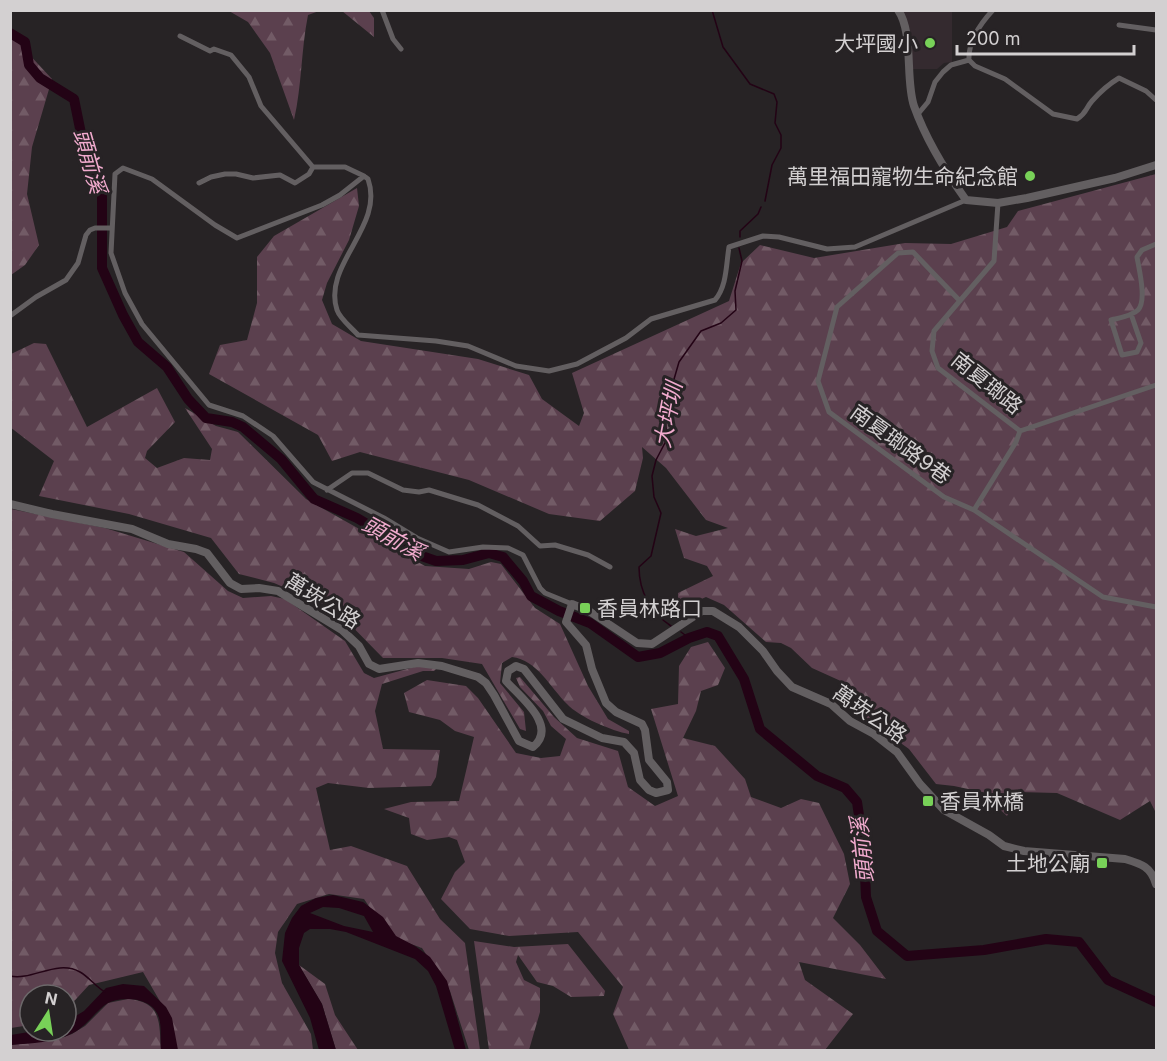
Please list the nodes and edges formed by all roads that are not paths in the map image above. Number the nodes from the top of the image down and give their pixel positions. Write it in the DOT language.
graph roads {
  1 [pos="382,10"];
  2 [pos="898,10"];
  3 [pos="993,10"];
  4 [pos="1119,25"];
  5 [pos="1156,30"];
  6 [pos="180,36"];
  7 [pos="401,49"];
  8 [pos="969,60"];
  9 [pos="1156,100"];
  10 [pos="918,114"];
  11 [pos="1156,165"];
  12 [pos="313,168"];
  13 [pos="364,176"];
  14 [pos="199,183"];
  15 [pos="966,200"];
  16 [pos="998,203"];
  17 [pos="112,228"];
  18 [pos="1156,244"];
  19 [pos="960,301"];
  20 [pos="1131,314"];
  21 [pos="10,316"];
  22 [pos="1156,385"];
  23 [pos="1020,431"];
  24 [pos="327,490"];
  25 [pos="10,504"];
  26 [pos="974,510"];
  27 [pos="610,567"];
  28 [pos="572,604"];
  29 [pos="1156,607"];
  30 [pos="1156,884"];
  1 -- 7 [label="street"];
  2 -- 10 [label="street"];
  3 -- 8 [label="street"];
  4 -- 5 [label="street"];
  6 -- 12 [label="street"];
  8 -- 9 [label="street"];
  8 -- 10 [label="street"];
  10 -- 15 [label="street"];
  11 -- 16 [label="street"];
  12 -- 13 [label="street"];
  12 -- 14 [label="street"];
  13 -- 15 [label="street"];
  13 -- 17 [label="street"];
  15 -- 16 [label="street"];
  16 -- 19 [label="street, 南夏瑯路"];
  17 -- 21 [label="street"];
  17 -- 24 [label="street"];
  18 -- 20 [label="street"];
  19 -- 23 [label="street, 南夏瑯路"];
  19 -- 26 [label="street, 南夏瑯路9巷"];
  20 -- 20 [label="street"];
  22 -- 23 [label="street, 南夏瑯路"];
  23 -- 26 [label="street"];
  24 -- 27 [label="street"];
  24 -- 28 [label="street"];
  25 -- 28 [label="street, 萬崁公路"];
  26 -- 29 [label="street"];
  28 -- 30 [label="street, 萬崁公路"];
}
